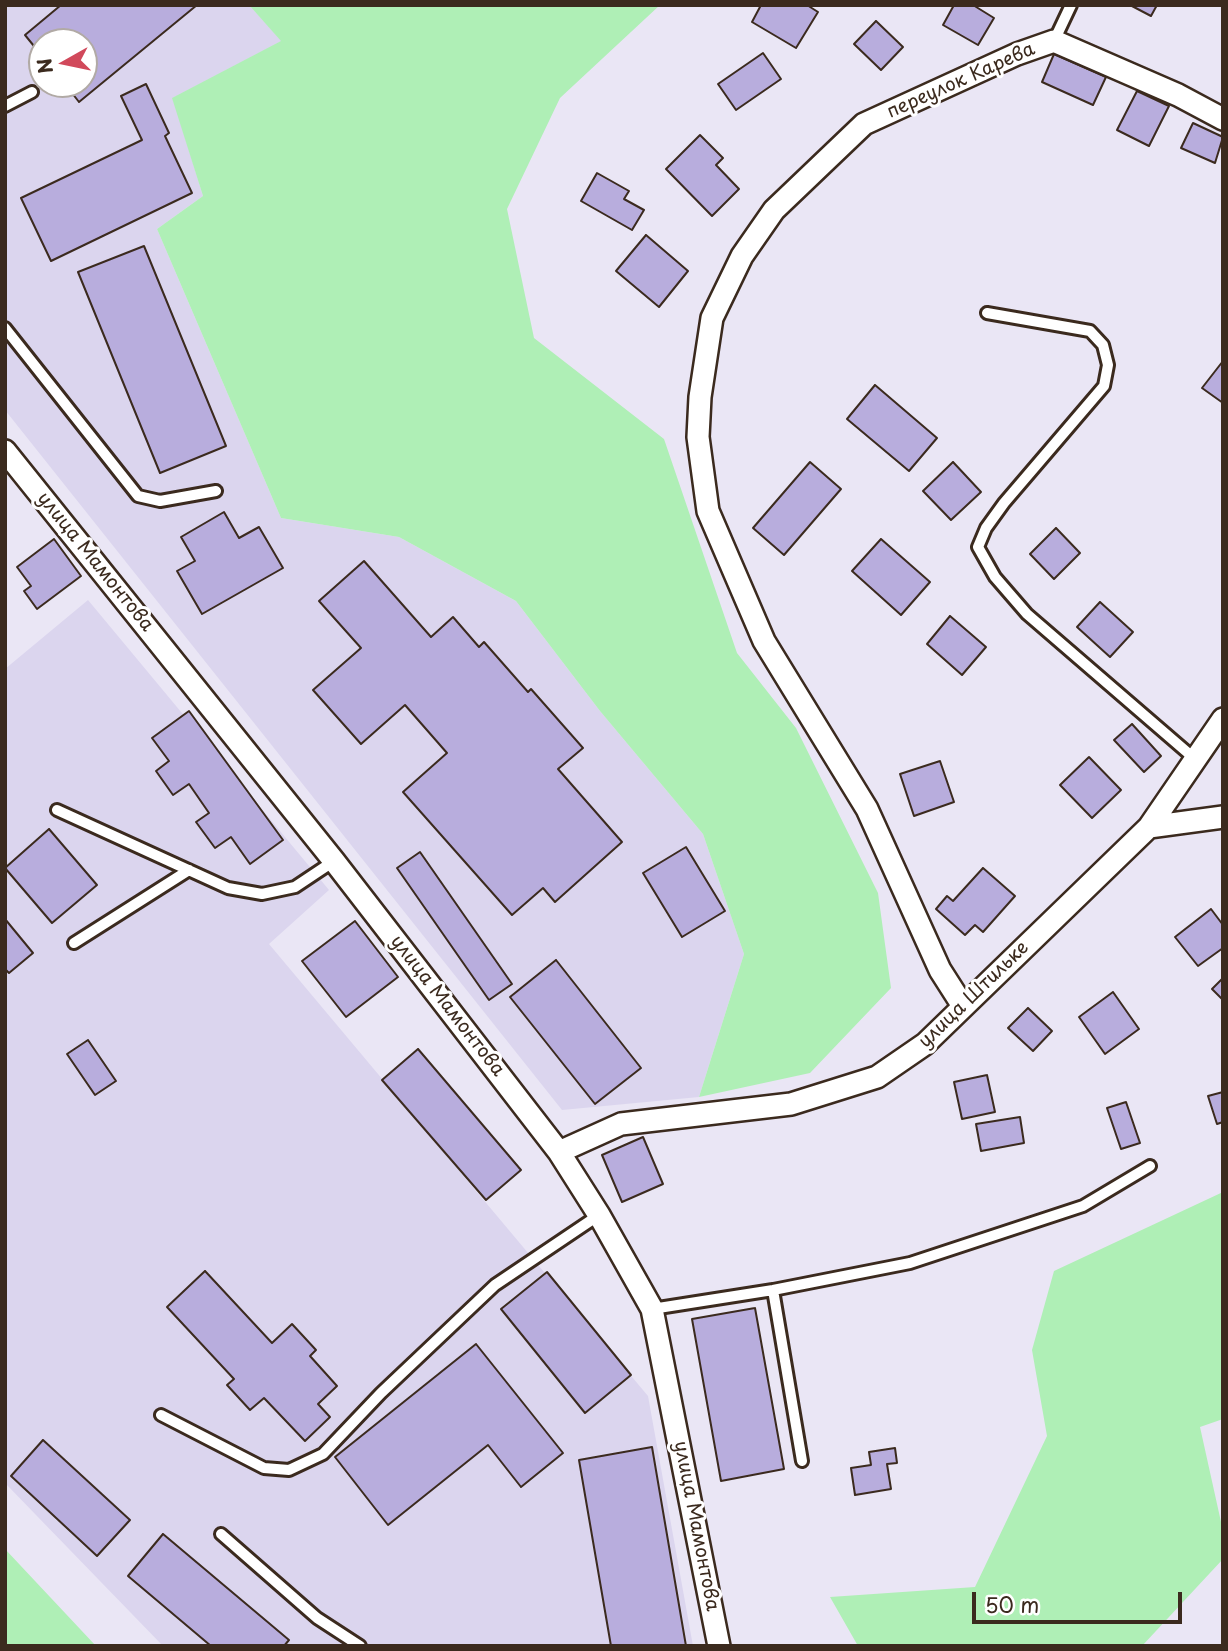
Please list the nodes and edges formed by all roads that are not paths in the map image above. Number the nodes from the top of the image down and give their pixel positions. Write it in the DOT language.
graph roads {
  1 [pos="1071,5"];
  2 [pos="1054,41"];
  3 [pos="28,94"];
  4 [pos="5,106"];
  5 [pos="1223,119"];
  6 [pos="987,313"];
  7 [pos="5,328"];
  8 [pos="5,451"];
  9 [pos="216,491"];
  10 [pos="1223,719"];
  11 [pos="1195,759"];
  12 [pos="57,810"];
  13 [pos="1223,817"];
  14 [pos="1149,827"];
  15 [pos="334,861"];
  16 [pos="188,870"];
  17 [pos="74,943"];
  18 [pos="962,1006"];
  19 [pos="559,1152"];
  20 [pos="1150,1166"];
  21 [pos="600,1215"];
  22 [pos="773,1290"];
  23 [pos="652,1309"];
  24 [pos="161,1415"];
  25 [pos="802,1461"];
  26 [pos="221,1534"];
  27 [pos="360,1646"];
  28 [pos="719,1646"];
  1 -- 2 [label="lane"];
  2 -- 5 [label="street, переулок Карева"];
  2 -- 18 [label="street, переулок Карева"];
  3 -- 4 [label="lane"];
  6 -- 11 [label="lane"];
  7 -- 9 [label="lane"];
  8 -- 15 [label="street, улица Мамонтова"];
  10 -- 11 [label="street, улица Штильке"];
  11 -- 14 [label="street, улица Штильке"];
  12 -- 16 [label="lane"];
  13 -- 14 [label="street"];
  14 -- 18 [label="street, улица Штильке"];
  15 -- 16 [label="lane"];
  15 -- 19 [label="street, улица Мамонтова"];
  16 -- 17 [label="lane"];
  18 -- 19 [label="street, улица Штильке"];
  19 -- 21 [label="street, улица Мамонтова"];
  20 -- 22 [label="lane"];
  21 -- 23 [label="street, улица Мамонтова"];
  21 -- 24 [label="lane"];
  22 -- 23 [label="lane"];
  22 -- 25 [label="lane"];
  23 -- 28 [label="street, улица Мамонтова"];
  26 -- 27 [label="lane"];
}
